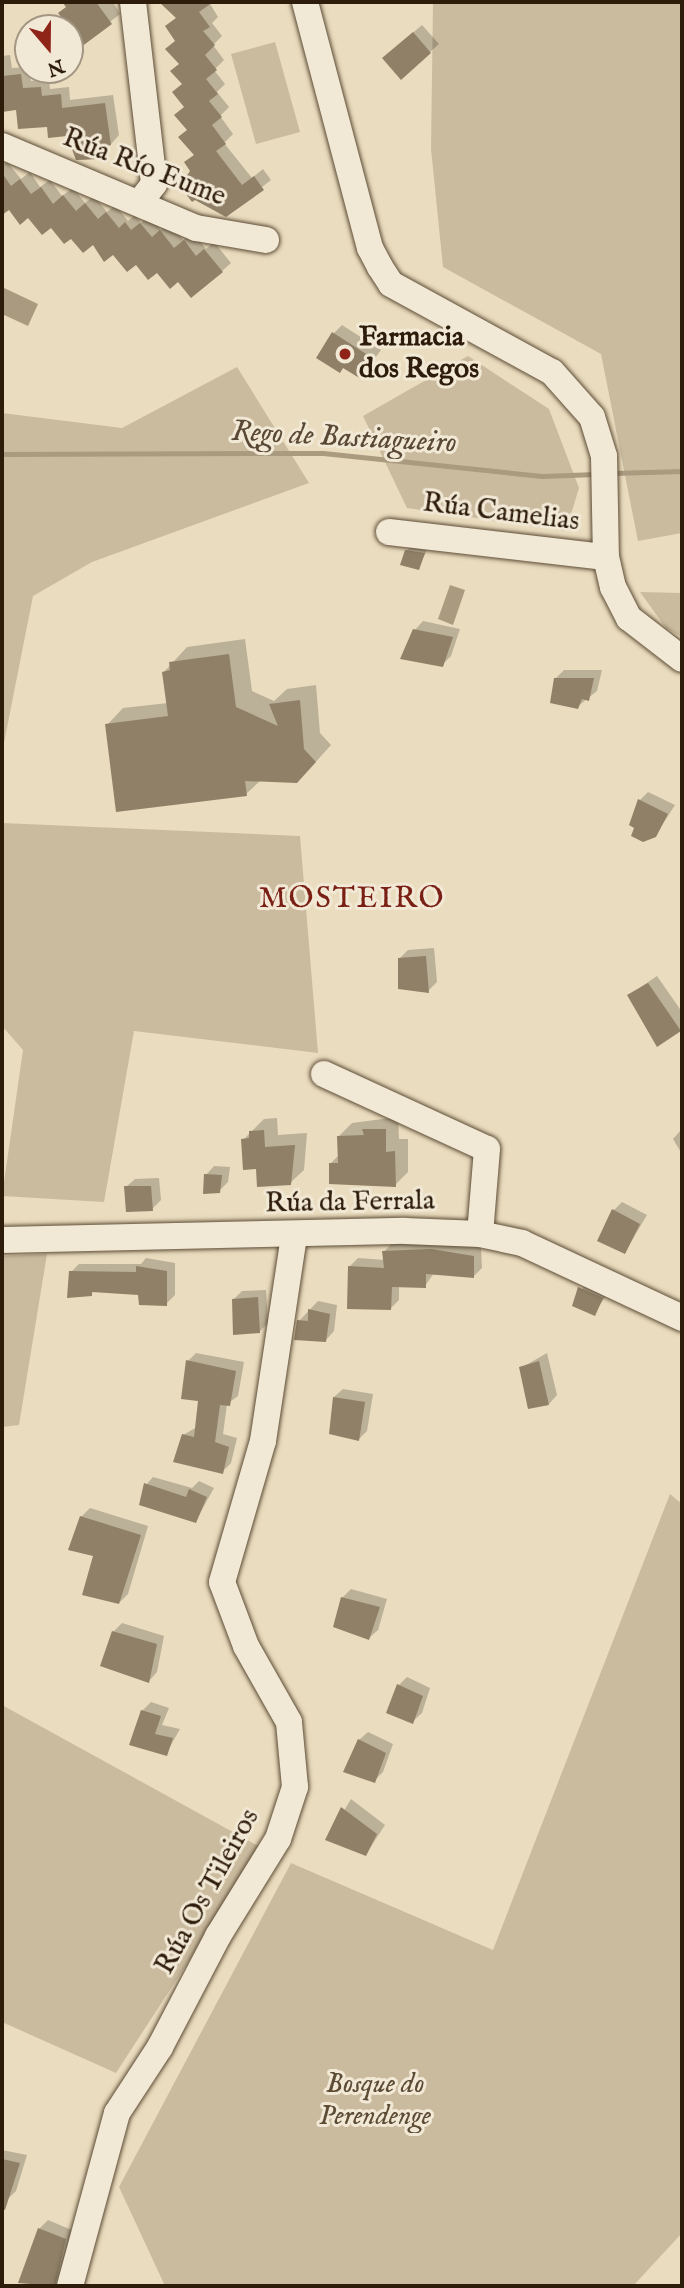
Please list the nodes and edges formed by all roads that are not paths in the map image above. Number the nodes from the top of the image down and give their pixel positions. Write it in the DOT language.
graph roads {
  1 [pos="133,2"];
  2 [pos="305,2"];
  3 [pos="2,146"];
  4 [pos="139,203"];
  5 [pos="266,240"];
  6 [pos="389,532"];
  7 [pos="606,557"];
  8 [pos="682,659"];
  9 [pos="324,1074"];
  10 [pos="480,1234"];
  11 [pos="294,1235"];
  12 [pos="2,1240"];
  13 [pos="682,1318"];
  14 [pos="70,2286"];
  1 -- 4 [label="street"];
  2 -- 7 [label="street"];
  3 -- 4 [label="street, Rúa Río Eume"];
  4 -- 5 [label="street, Rúa Río Eume"];
  6 -- 7 [label="street, Rúa Camelias"];
  7 -- 8 [label="street"];
  9 -- 10 [label="street"];
  10 -- 11 [label="street, Rúa da Ferrala"];
  10 -- 13 [label="street, Rúa da Ferrala"];
  11 -- 12 [label="street, Rúa da Ferrala"];
  11 -- 14 [label="street, Rúa Os Tileiros"];
}
